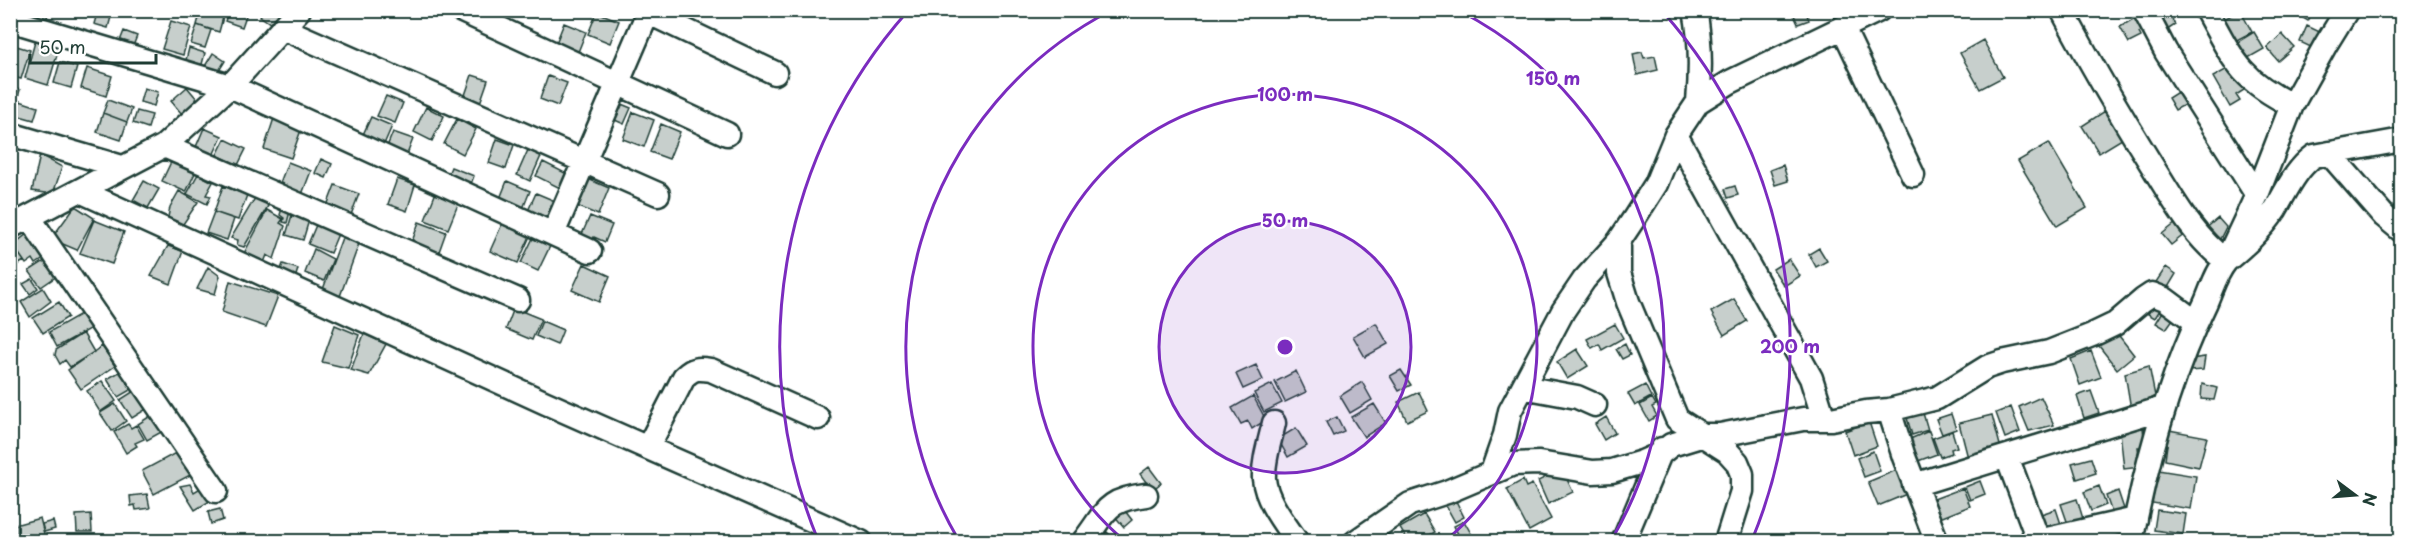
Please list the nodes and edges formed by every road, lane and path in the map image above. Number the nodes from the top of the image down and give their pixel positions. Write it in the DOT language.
graph roads {
  1 [pos="299,10"];
  2 [pos="460,10"];
  3 [pos="1695,10"];
  4 [pos="1879,10"];
  5 [pos="2062,10"];
  6 [pos="2144,10"];
  7 [pos="2206,10"];
  8 [pos="2347,10"];
  9 [pos="646,11"];
  10 [pos="10,20"];
  11 [pos="282,28"];
  12 [pos="1843,28"];
  13 [pos="775,74"];
  14 [pos="616,83"];
  15 [pos="230,86"];
  16 [pos="1698,102"];
  17 [pos="2292,105"];
  18 [pos="10,134"];
  19 [pos="727,134"];
  20 [pos="1676,135"];
  21 [pos="2402,140"];
  22 [pos="164,146"];
  23 [pos="2329,153"];
  24 [pos="583,161"];
  25 [pos="122,167"];
  26 [pos="1913,175"];
  27 [pos="80,191"];
  28 [pos="658,194"];
  29 [pos="2257,195"];
  30 [pos="20,222"];
  31 [pos="2402,231"];
  32 [pos="553,234"];
  33 [pos="1619,241"];
  34 [pos="590,251"];
  35 [pos="2226,261"];
  36 [pos="518,300"];
  37 [pos="2196,322"];
  38 [pos="1523,387"];
  39 [pos="1595,405"];
  40 [pos="2163,408"];
  41 [pos="1889,410"];
  42 [pos="818,418"];
  43 [pos="1677,419"];
  44 [pos="1824,419"];
  45 [pos="1274,423"];
  46 [pos="1704,435"];
  47 [pos="648,447"];
  48 [pos="1660,454"];
  49 [pos="2007,457"];
  50 [pos="1492,472"];
  51 [pos="1914,485"];
  52 [pos="216,491"];
  53 [pos="1146,495"];
  54 [pos="2136,519"];
  55 [pos="2038,541"];
  56 [pos="861,542"];
  57 [pos="1083,542"];
  58 [pos="1297,542"];
  59 [pos="1355,542"];
  60 [pos="1623,542"];
  61 [pos="1725,542"];
  62 [pos="1937,542"];
  63 [pos="2132,542"];
  1 -- 11 [label="street"];
  2 -- 14 [label="street"];
  3 -- 16 [label="street"];
  4 -- 12 [label="street"];
  5 -- 35 [label="street"];
  6 -- 29 [label="street"];
  7 -- 17 [label="street"];
  8 -- 17 [label="street"];
  9 -- 13 [label="street"];
  9 -- 14 [label="street"];
  10 -- 15 [label="street"];
  11 -- 15 [label="street"];
  11 -- 24 [label="street"];
  12 -- 16 [label="street"];
  12 -- 26 [label="street"];
  14 -- 19 [label="street"];
  14 -- 24 [label="street"];
  15 -- 22 [label="street"];
  15 -- 32 [label="street"];
  16 -- 20 [label="street"];
  17 -- 29 [label="street"];
  18 -- 25 [label="street"];
  20 -- 33 [label="street"];
  20 -- 44 [label="street"];
  21 -- 23 [label="street"];
  22 -- 25 [label="street"];
  22 -- 36 [label="street"];
  23 -- 31 [label="street"];
  23 -- 35 [label="street"];
  24 -- 28 [label="street"];
  24 -- 32 [label="street"];
  25 -- 27 [label="street"];
  27 -- 30 [label="street"];
  27 -- 47 [label="street"];
  29 -- 35 [label="street"];
  30 -- 52 [label="street"];
  32 -- 34 [label="street"];
  33 -- 38 [label="street"];
  33 -- 43 [label="street"];
  35 -- 37 [label="street"];
  37 -- 40 [label="street"];
  37 -- 41 [label="street"];
  38 -- 39 [label="street"];
  38 -- 50 [label="street"];
  40 -- 49 [label="street"];
  40 -- 54 [label="street"];
  41 -- 44 [label="street"];
  41 -- 51 [label="street"];
  42 -- 47 [label="street"];
  43 -- 46 [label="street"];
  43 -- 48 [label="street"];
  44 -- 46 [label="street"];
  45 -- 58 [label="street"];
  46 -- 48 [label="street"];
  46 -- 61 [label="street"];
  47 -- 56 [label="street"];
  48 -- 50 [label="street"];
  48 -- 60 [label="street"];
  49 -- 51 [label="street"];
  49 -- 55 [label="street"];
  50 -- 59 [label="street"];
  51 -- 62 [label="street"];
  53 -- 57 [label="street"];
  54 -- 55 [label="street"];
  54 -- 63 [label="street"];
}
